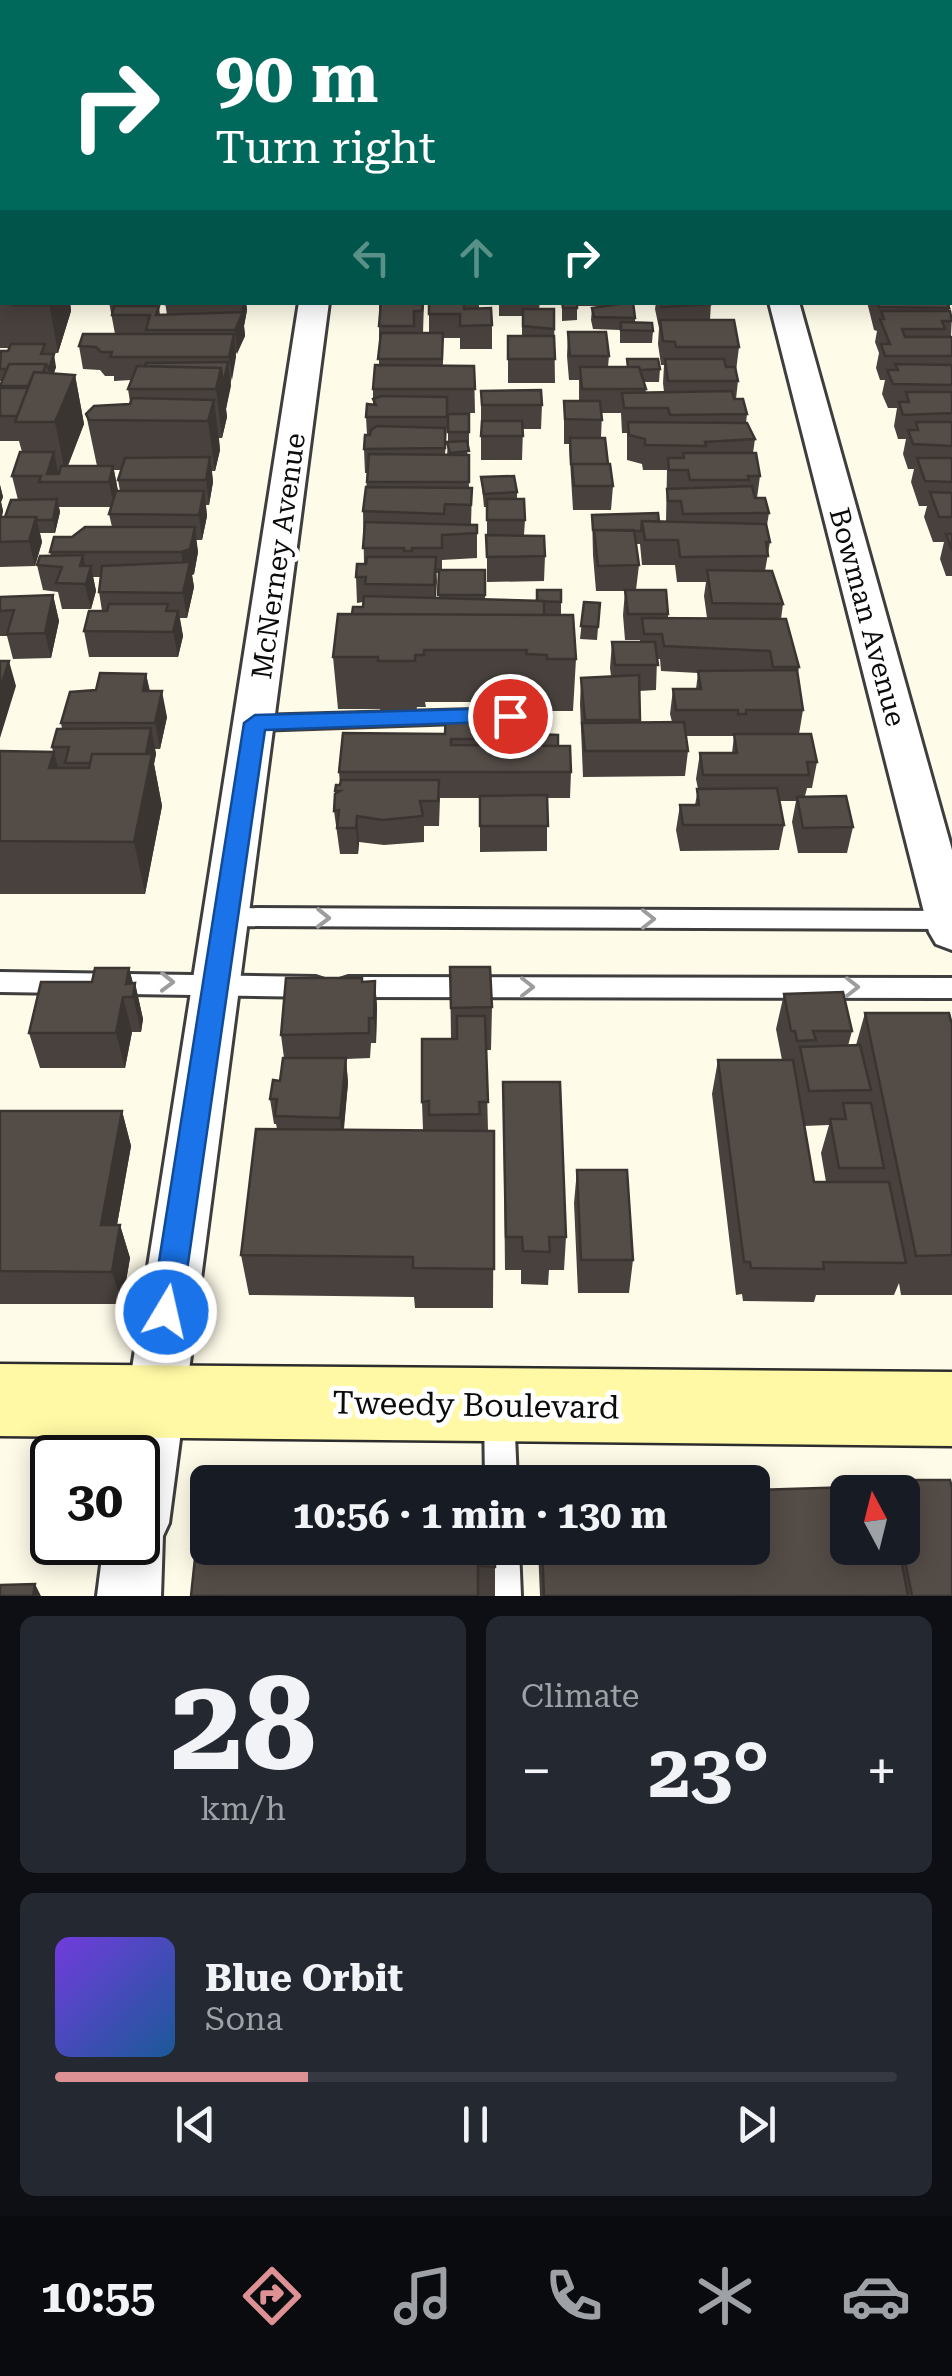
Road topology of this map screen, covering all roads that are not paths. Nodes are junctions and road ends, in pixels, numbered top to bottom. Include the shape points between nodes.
1 (314, 305) edge
2 (785, 305) edge
3 (510, 716) dead end
4 (255, 723) junction
5 (225, 917) junction
6 (951, 924) edge
7 (0, 982) edge
8 (215, 983) junction
9 (952, 988) edge
10 (0, 1400) edge
11 (153, 1400) junction
12 (499, 1407) junction
13 (952, 1409) edge
14 (149, 1435) edge
15 (501, 1465) edge
16 (132, 1565) edge
17 (503, 1565) edge
18 (128, 1596) edge
19 (504, 1596) edge

1 - 4 street, McNerney Avenue
2 - 6 street, Bowman Avenue
3 - 4 lane
4 - 5 street, McNerney Avenue
5 -> 6 lane
5 - 8 street, McNerney Avenue
7 -> 8 lane
8 -> 9 lane
8 - 11 street, McNerney Avenue
10 - 11 main road, Tweedy Boulevard
11 - 12 main road, Tweedy Boulevard
11 - 14 street, McNerney Avenue
12 - 13 main road, Tweedy Boulevard
12 - 15 lane
16 - 18 street
17 - 19 lane

